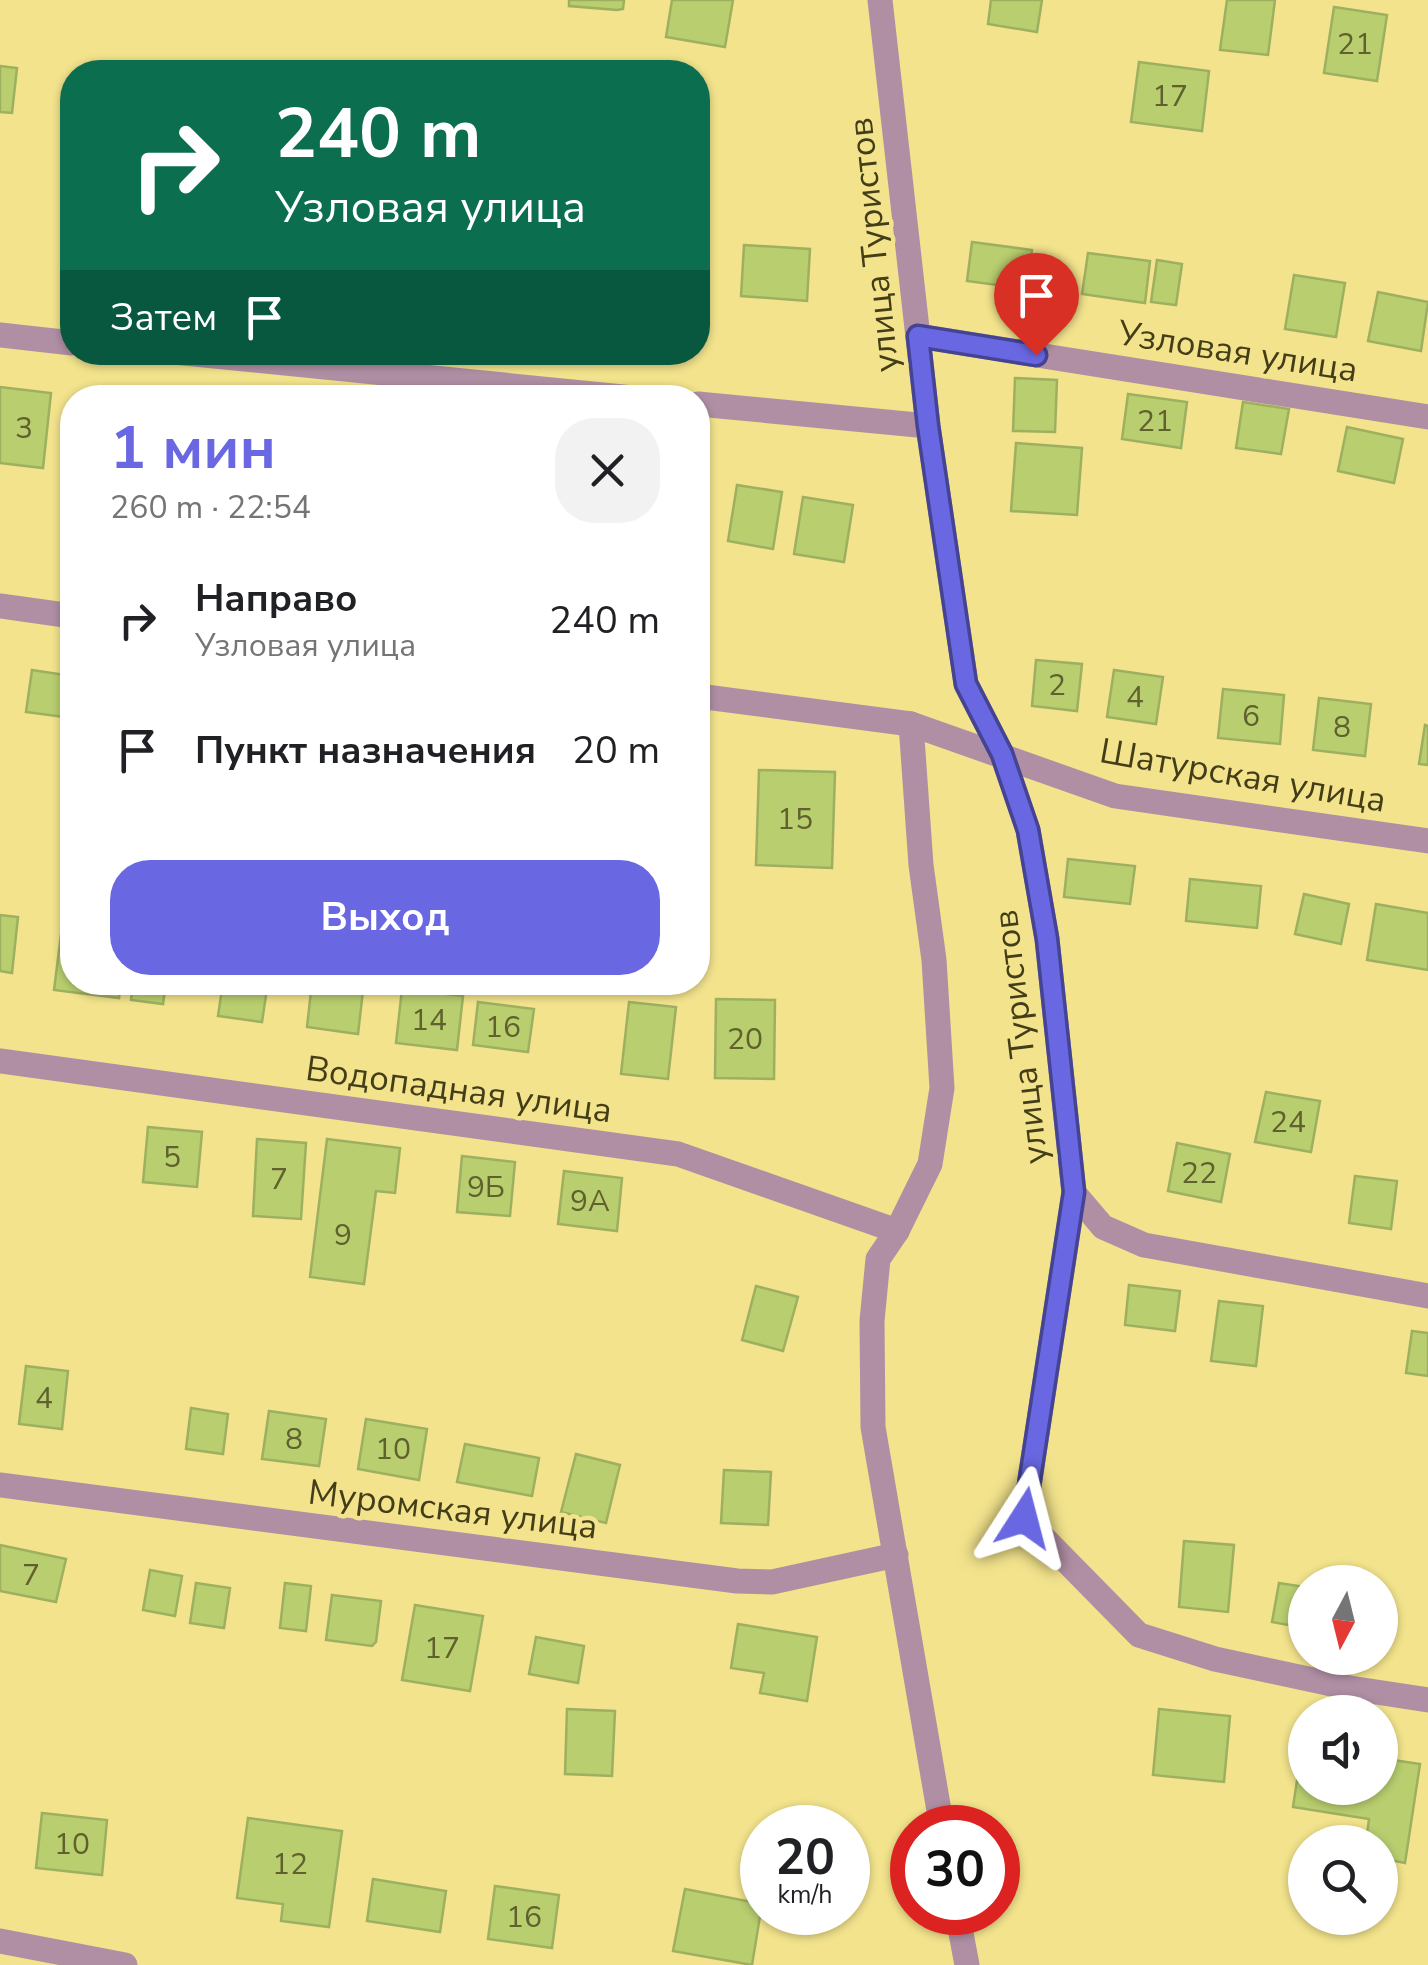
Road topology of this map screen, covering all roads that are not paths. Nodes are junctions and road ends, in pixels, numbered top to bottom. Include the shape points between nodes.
1 (880, 0) edge
2 (0, 336) edge
3 (918, 336) junction
4 (60, 341) edge
5 (304, 365) edge
6 (503, 385) edge
7 (710, 405) edge
8 (1428, 417) edge
9 (928, 426) junction
10 (0, 606) edge
11 (60, 614) edge
12 (710, 698) edge
13 (911, 724) junction
14 (1002, 754) junction
15 (1428, 841) edge
16 (0, 1061) edge
17 (1074, 1192) junction
18 (897, 1230) junction
19 (1428, 1296) edge
20 (0, 1485) edge
21 (896, 1555) junction
22 (1428, 1700) edge
23 (938, 1805) edge
24 (961, 1935) edge
25 (0, 1941) edge
26 (125, 1965) edge
27 (966, 1965) edge

1 - 3 street, улица Туристов
2 - 4 street
3 - 8 street, Узловая улица
3 - 9 street, улица Туристов
5 - 6 street
7 - 9 street
9 - 14 street, улица Туристов via 966,684
10 - 11 street
12 - 13 street, Шатурская улица
13 - 14 street, Шатурская улица
13 - 18 street via 942,1088 930,1164
14 - 15 street, Шатурская улица via 1115,796
14 - 17 street, улица Туристов via 1028,830 1047,939
16 - 18 street, Водопадная улица via 678,1154
17 - 19 street via 1103,1226 1144,1246
17 - 22 street, улица Туристов via 1024,1518 1139,1635 1216,1659
18 - 21 street via 878,1259 872,1320 873,1428
20 - 21 street, Муромская улица via 737,1581 772,1582
21 - 23 street
24 - 27 street
25 - 26 street

